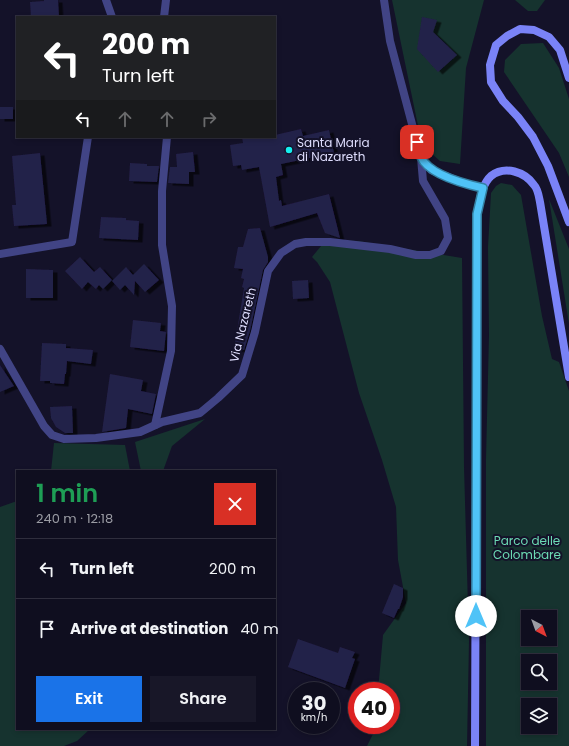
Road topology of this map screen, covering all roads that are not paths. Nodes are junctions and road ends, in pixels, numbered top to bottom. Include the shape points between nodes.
1 (106, 0) edge
2 (166, 0) edge
3 (384, 0) edge
4 (112, 16) edge
5 (164, 16) edge
6 (569, 78) edge
7 (88, 138) edge
8 (167, 138) edge
9 (421, 158) junction
10 (483, 188) junction
11 (569, 222) edge
12 (0, 254) edge
13 (0, 349) edge
14 (569, 377) edge
15 (155, 425) junction
16 (475, 746) edge

1 - 4 street
2 - 5 street
3 - 9 street via 390,41
6 - 11 street via 560,50 549,37 534,30 520,29 507,36 496,45 490,64 491,82 533,137 548,166
7 - 12 street via 72,242
8 - 15 street via 162,191 162,245 172,306 171,343
9 - 10 street via 431,170
9 - 15 street, Via Nazareth via 423,181 445,219 448,238 441,251 416,256 390,249 330,242 295,244 281,253 268,271 255,332 242,375 200,413
10 - 14 street via 491,176 500,171 510,170 526,175 536,186
10 - 16 street via 477,214
13 - 15 street, Via Nazareth via 44,426 52,435 64,439 96,438 140,432

